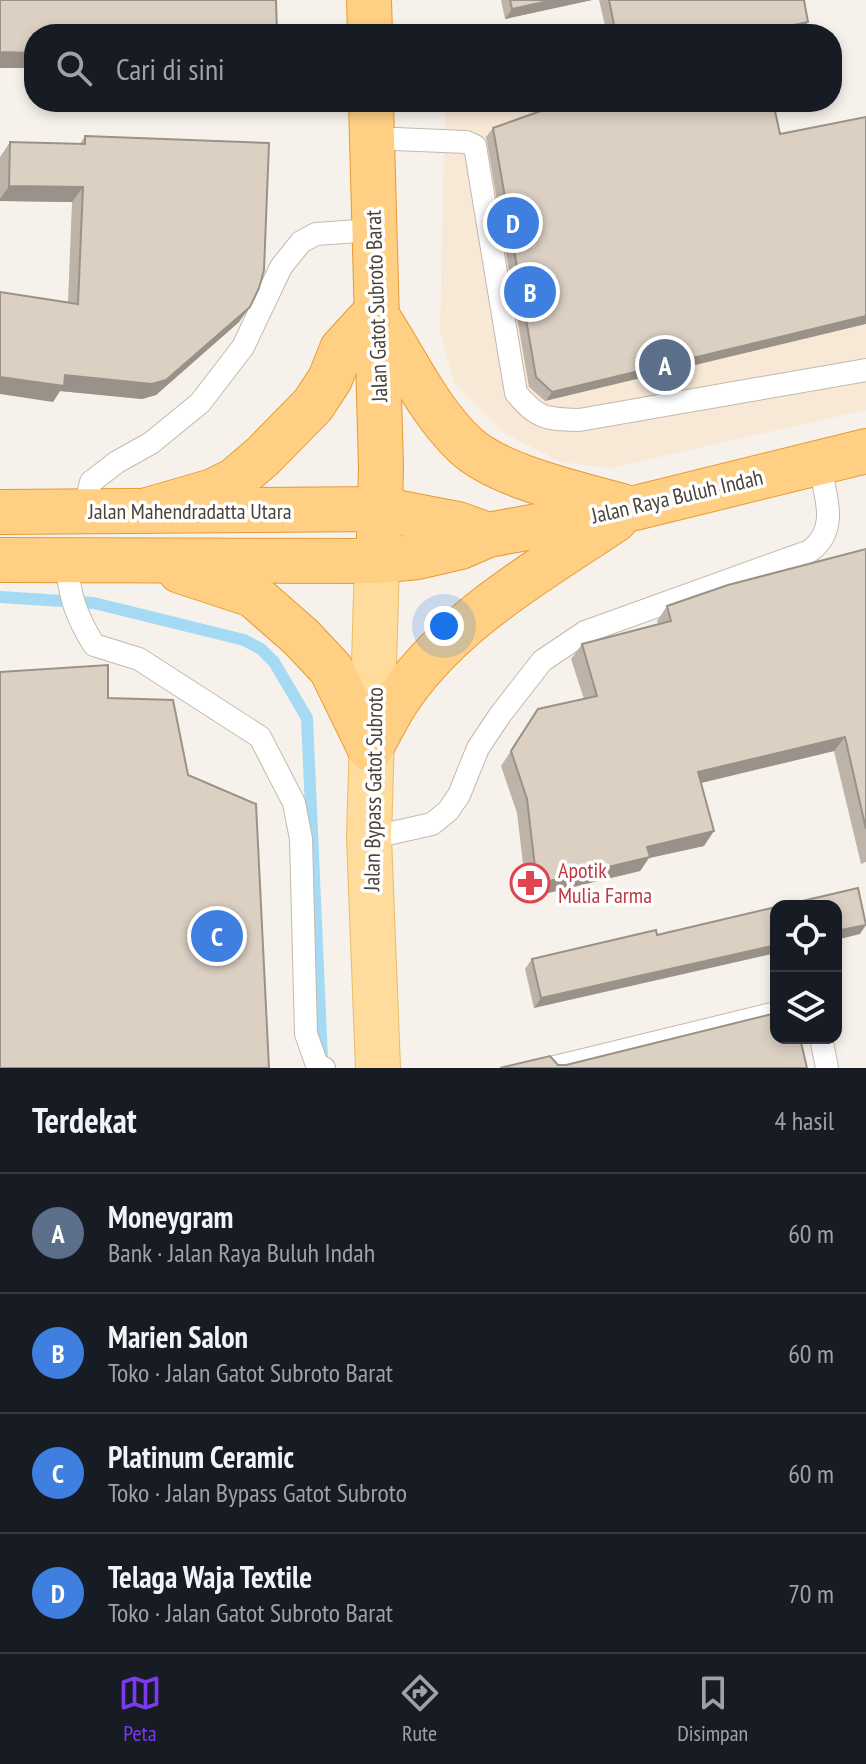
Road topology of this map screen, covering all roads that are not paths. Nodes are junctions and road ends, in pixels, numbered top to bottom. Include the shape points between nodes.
1 (369, 0) edge
2 (370, 24) edge
3 (372, 120) edge
4 (372, 230) junction
5 (375, 313) junction
6 (866, 370) edge
7 (866, 451) edge
8 (819, 463) junction
9 (380, 509) junction
10 (631, 509) junction
11 (84, 511) junction
12 (144, 511) junction
13 (0, 512) edge
14 (488, 535) junction
15 (0, 560) edge
16 (67, 560) junction
17 (142, 560) junction
18 (377, 561) junction
19 (370, 749) junction
20 (369, 838) junction
21 (770, 1014) edge
22 (822, 1044) edge
23 (324, 1068) edge
24 (378, 1068) edge
25 (551, 1068) edge
26 (827, 1068) edge

1 - 2 highway
3 - 4 highway, Jalan Gatot Subroto Barat
3 - 6 lane via 475,146 516,393 532,413 579,420
4 - 5 highway, Jalan Gatot Subroto Barat
4 - 11 lane via 316,234 301,242 281,267 243,347 200,403 91,482
5 - 9 highway, Jalan Gatot Subroto Barat
5 - 10 highway via 429,400 468,448 522,476
5 - 12 highway via 342,349 330,379 296,425 244,472 213,491
7 - 8 highway, Jalan Raya Buluh Indah
8 - 10 highway, Jalan Raya Buluh Indah
8 - 20 lane via 829,527 822,542 810,551 585,632 542,661 500,715 448,811 432,824
9 - 12 highway, Jalan Mahendradatta Utara
9 - 14 highway, Jalan Raya Buluh Indah
9 - 18 highway, Jalan Bypass Gatot Subroto
10 - 14 highway, Jalan Raya Buluh Indah
10 - 19 highway via 475,616 401,695
11 - 12 highway, Jalan Mahendradatta Utara
11 - 13 highway, Jalan Mahendradatta Utara
14 - 18 highway, Jalan Raya Buluh Indah via 460,547
15 - 16 highway
16 - 17 highway
16 - 23 lane via 75,615 94,645 139,659 260,737 294,803 301,839 306,1034 317,1065
17 - 18 highway
17 - 19 highway via 253,595 331,669
18 - 19 main road, Jalan Bypass Gatot Subroto
19 - 20 main road, Jalan Bypass Gatot Subroto
20 - 24 main road, Jalan Bypass Gatot Subroto
21 - 25 lane
22 - 26 lane

